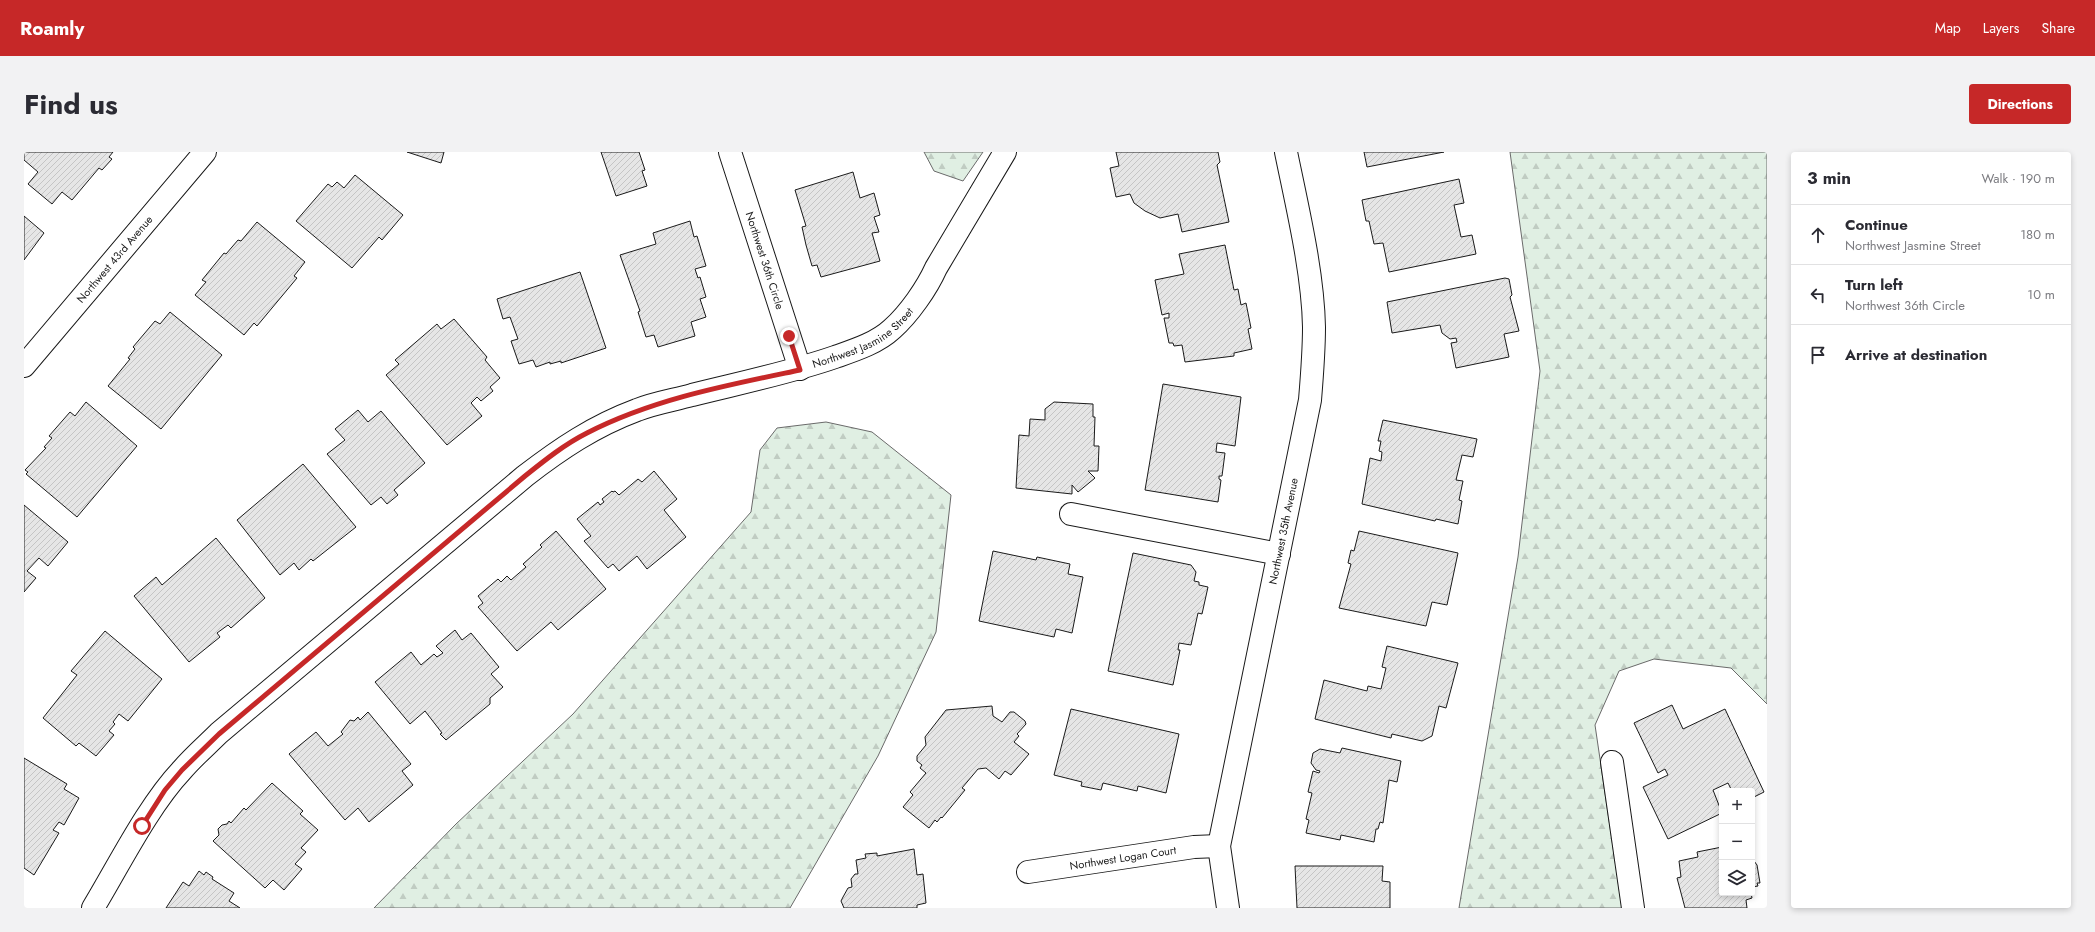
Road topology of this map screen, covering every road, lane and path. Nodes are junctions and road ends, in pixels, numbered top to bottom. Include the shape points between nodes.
1 (204, 152) edge
2 (730, 152) edge
3 (1005, 152) edge
4 (1286, 152) edge
5 (24, 366) edge
6 (800, 370) junction
7 (1071, 514) dead end
8 (1279, 554) junction
9 (1612, 762) dead end
10 (1219, 846) junction
11 (1028, 872) dead end
12 (93, 908) edge
13 (1228, 908) edge
14 (1633, 908) edge

1 - 5 street, Northwest 43rd Avenue
2 - 6 street, Northwest 36th Circle
3 - 6 street, Northwest Jasmine Street via 936,268 928,286 892,330 873,343
4 - 8 street, Northwest 35th Avenue via 1302,235 1314,326 1310,400
6 - 12 street, Northwest Jasmine Street via 637,410 587,433 544,461 219,734 182,770 165,790
7 - 8 street
8 - 10 street, Northwest 35th Avenue
9 - 14 street
10 - 11 street, Northwest Logan Court via 1194,847
10 - 13 street, Northwest 35th Avenue

